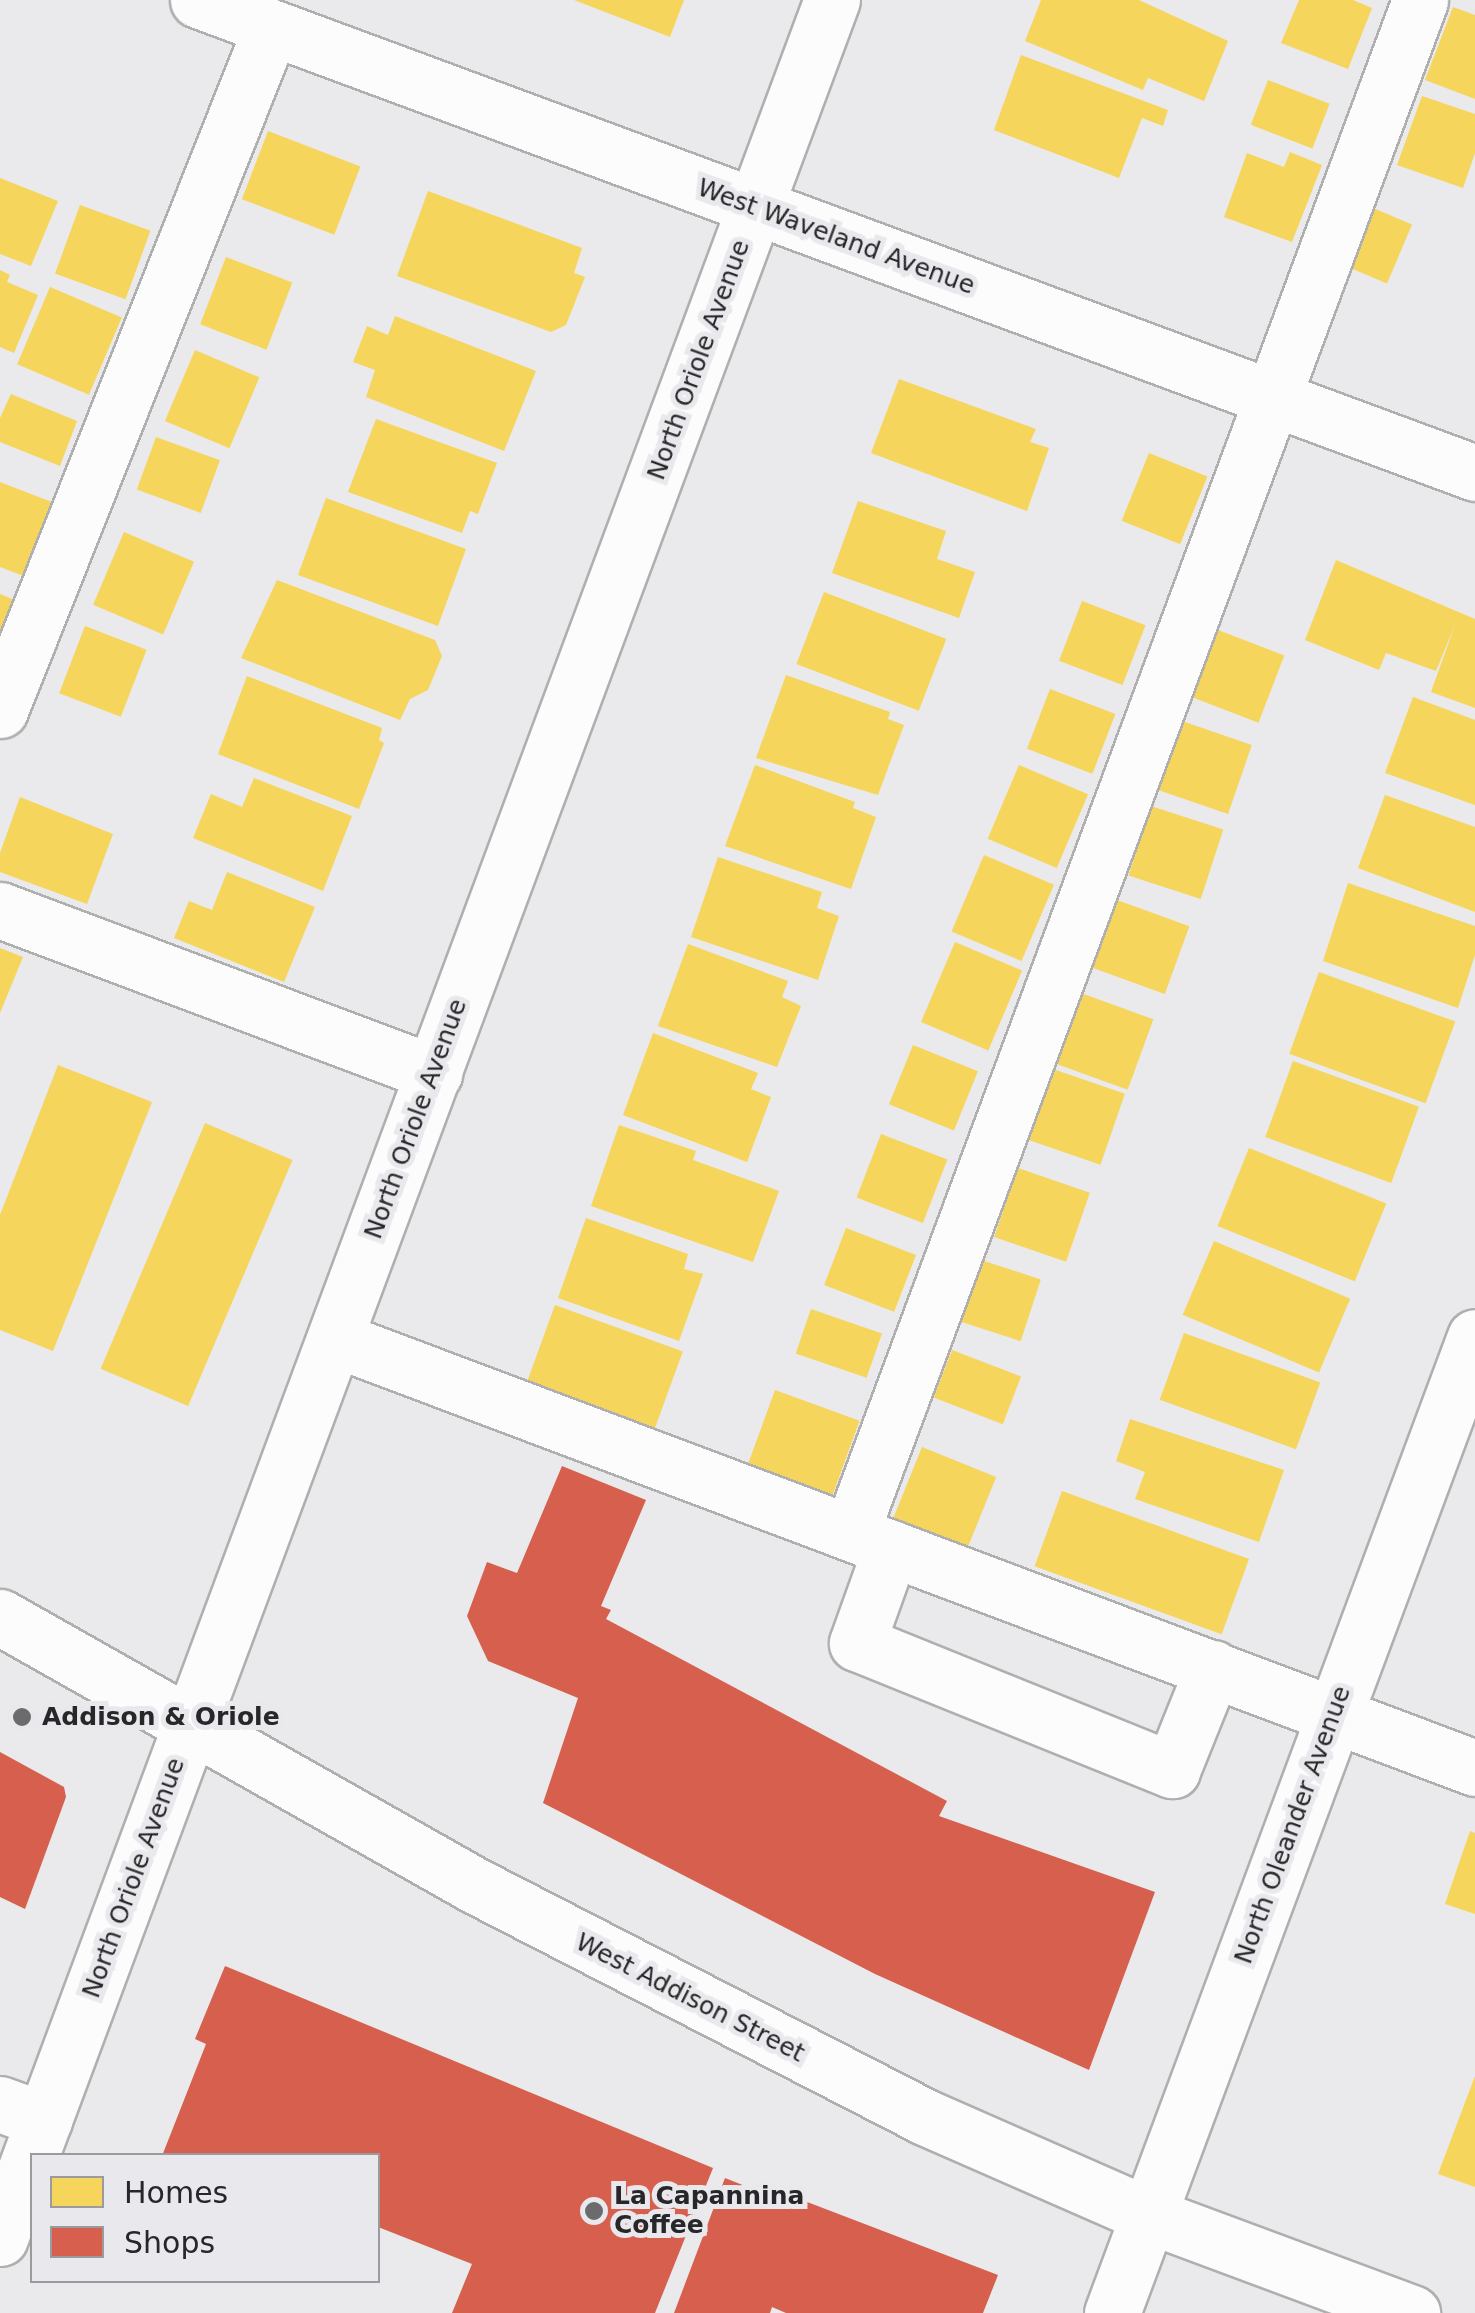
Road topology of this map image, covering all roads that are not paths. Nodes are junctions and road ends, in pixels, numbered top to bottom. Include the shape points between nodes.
1 (198, 0) edge
2 (832, 0) edge
3 (1420, 0) edge
4 (271, 28) junction
5 (755, 207) junction
6 (1272, 398) junction
7 (1475, 473) edge
8 (0, 710) edge
9 (0, 910) edge
10 (434, 1072) junction
11 (1475, 1337) edge
12 (335, 1339) junction
13 (871, 1540) junction
14 (0, 1616) edge
15 (1213, 1668) junction
16 (1334, 1715) junction
17 (192, 1721) junction
18 (1475, 1768) edge
19 (22, 2112) edge
20 (1148, 2215) junction
21 (0, 2238) edge
22 (1112, 2313) edge
23 (1412, 2313) edge

1 - 4 street, West Waveland Avenue
2 - 5 street, North Oriole Avenue
3 - 6 street
4 - 5 street, West Waveland Avenue
4 - 8 street
5 - 6 street, West Waveland Avenue
5 - 10 street, North Oriole Avenue
6 - 7 street, West Waveland Avenue
6 - 13 street
9 - 10 street
10 - 12 street, North Oriole Avenue
11 - 16 street, North Oleander Avenue
12 - 13 street
12 - 17 street, North Oriole Avenue
13 - 15 street
13 - 15 street via 858,1643 1172,1770
14 - 17 street, West Addison Street
15 - 16 street
16 - 18 street
16 - 20 street, North Oleander Avenue
17 - 19 street, North Oriole Avenue
17 - 20 street, West Addison Street via 474,1885 695,2003 926,2117
19 - 21 street, North Oriole Avenue
20 - 22 street, North Oleander Avenue
20 - 23 street, West Addison Street

